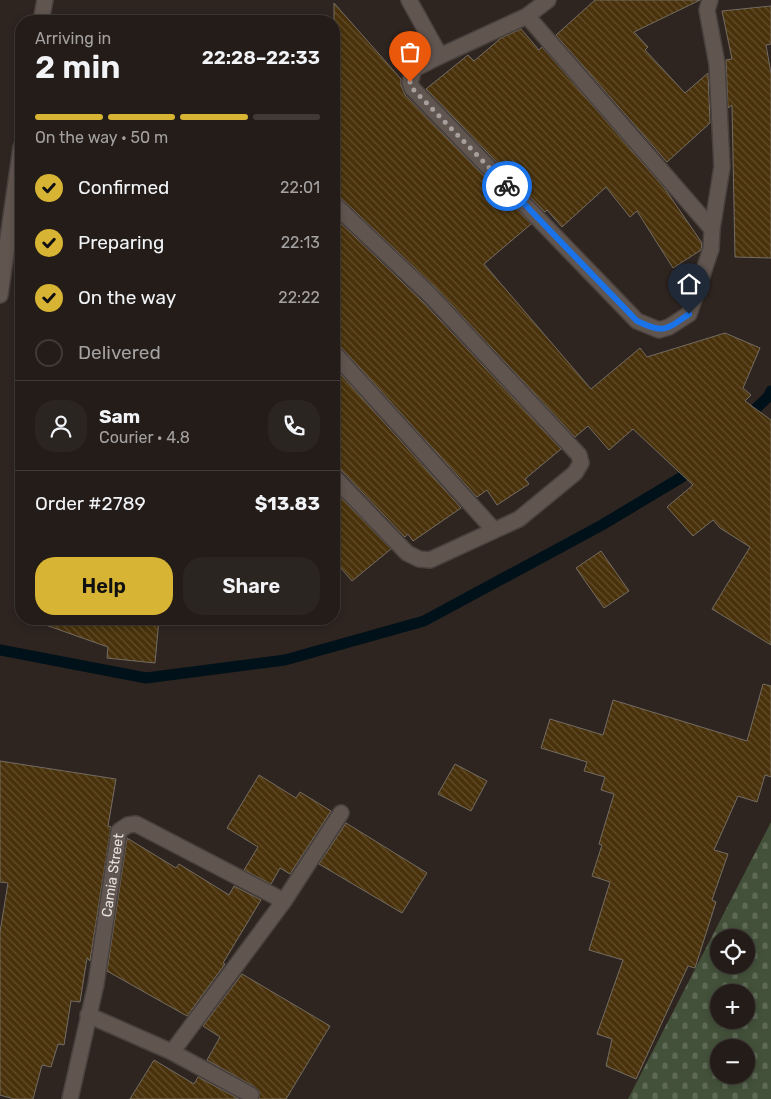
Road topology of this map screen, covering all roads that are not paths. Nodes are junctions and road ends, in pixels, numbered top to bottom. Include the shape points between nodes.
1 (45, 0) edge
2 (409, 0) edge
3 (548, 0) edge
4 (710, 0) edge
5 (42, 15) edge
6 (527, 16) junction
7 (440, 56) junction
8 (15, 189) edge
9 (340, 210) edge
10 (712, 229) junction
11 (0, 295) edge
12 (340, 360) edge
13 (340, 483) edge
14 (494, 530) junction
15 (341, 813) dead end
16 (284, 901) junction
17 (88, 1015) junction
18 (172, 1052) junction
19 (251, 1095) dead end
20 (70, 1099) edge

1 - 5 street
2 - 7 street
3 - 6 street
4 - 10 street via 707,10 717,64 722,167
6 - 7 street
6 - 10 street
7 - 10 street via 414,69 410,82 412,88 637,321 659,330 689,314 711,249
8 - 11 street
9 - 14 street via 430,295 579,455 581,463 575,473 519,519
12 - 14 street
13 - 14 street via 407,553 420,559 430,560
15 - 16 street
16 - 17 street, Camia Street via 136,824 128,825 119,832 96,984
16 - 18 street
17 - 18 street
17 - 20 street, Camia Street
18 - 19 street

